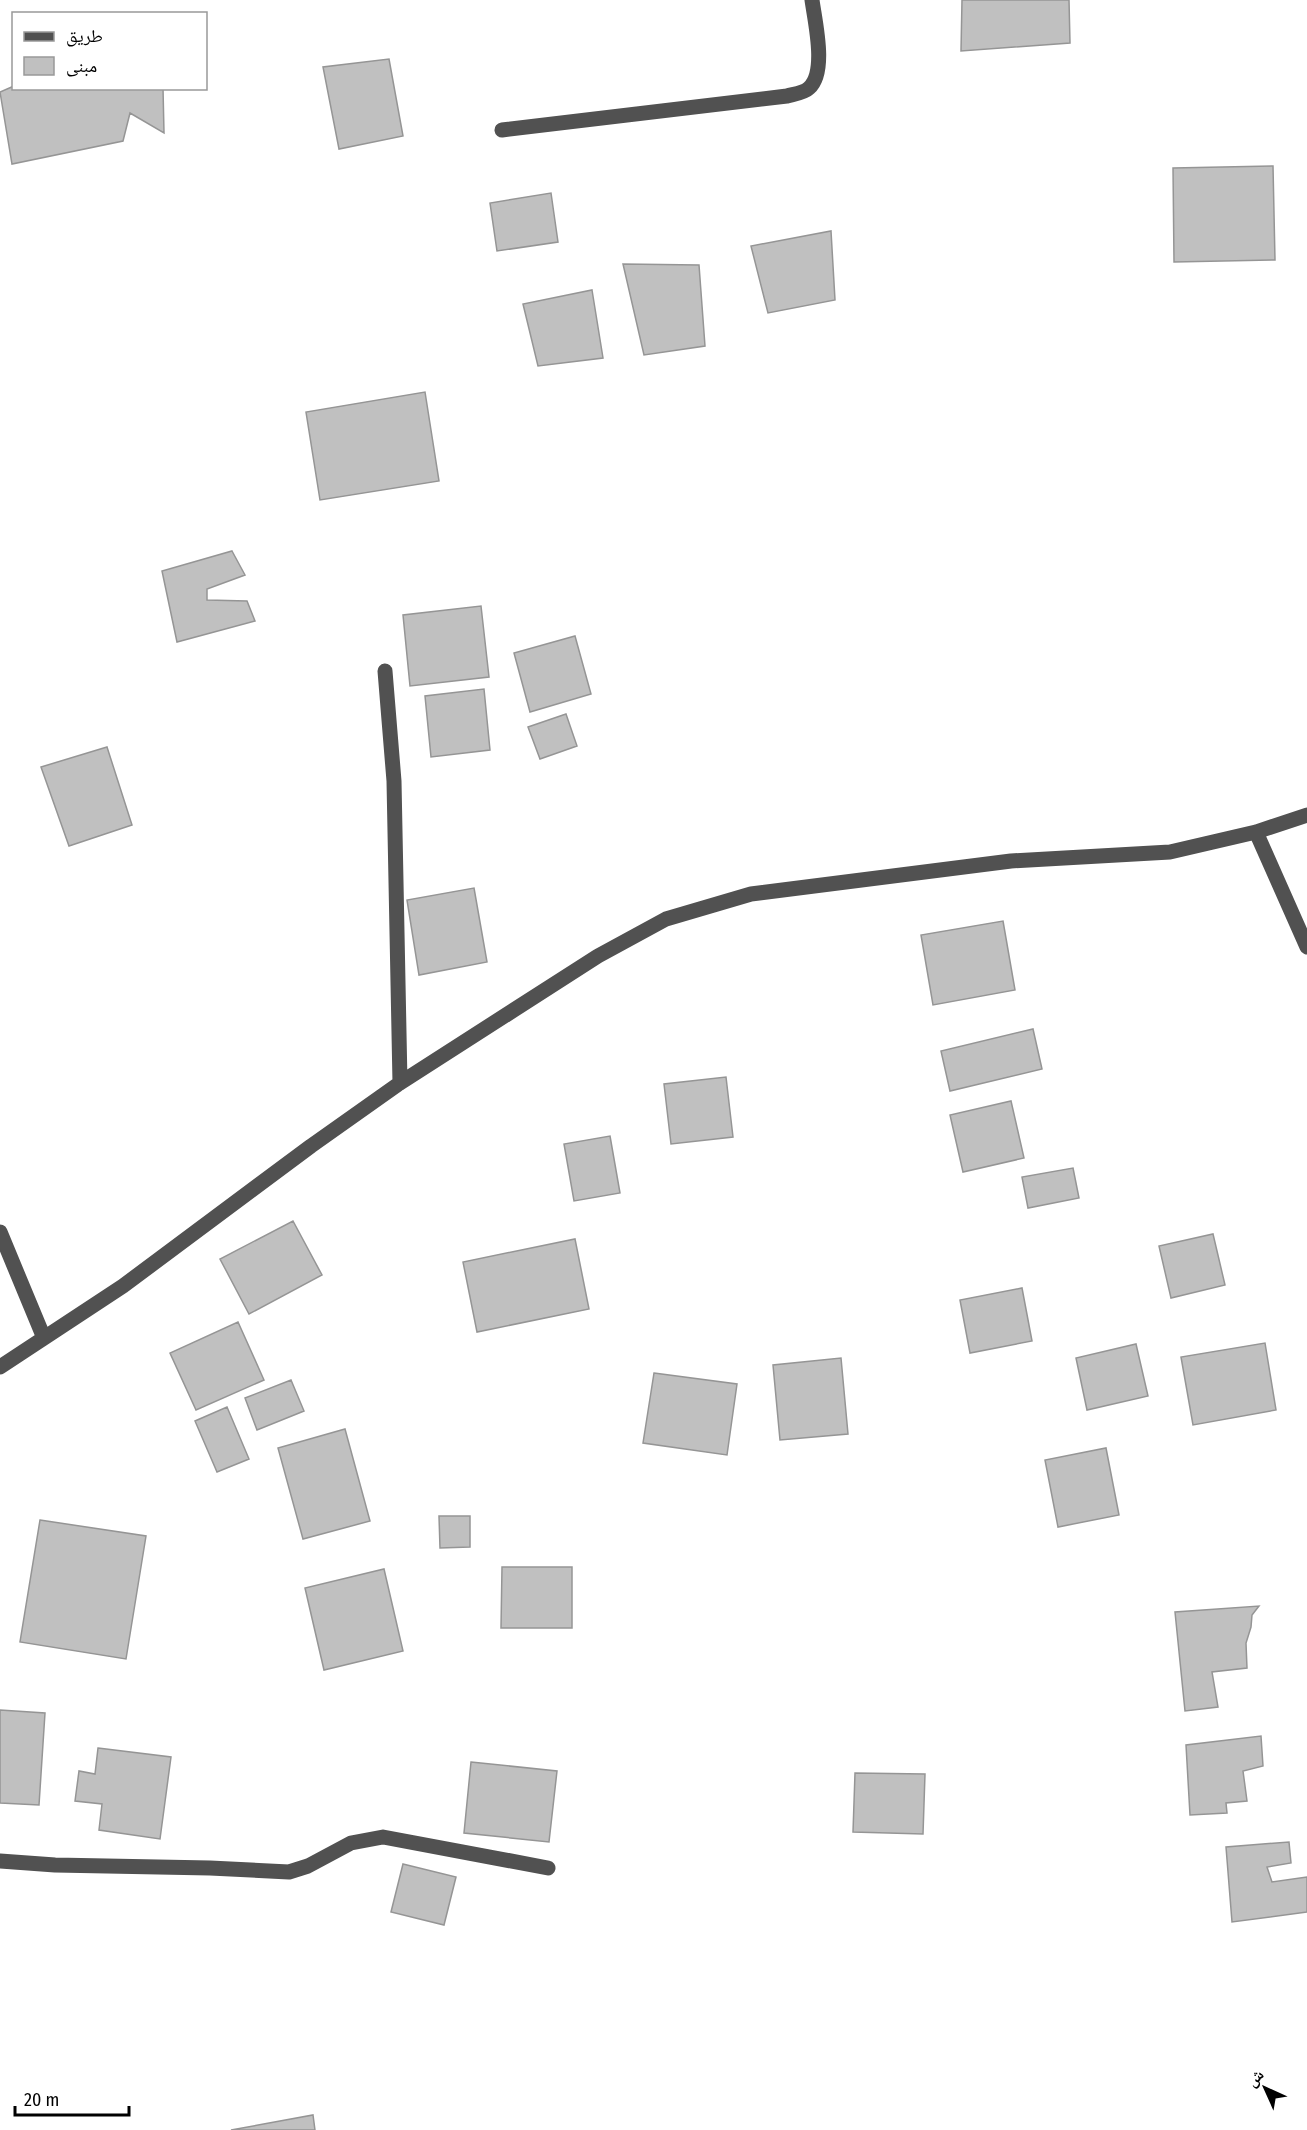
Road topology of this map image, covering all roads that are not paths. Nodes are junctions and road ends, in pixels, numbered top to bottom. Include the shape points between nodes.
1 (812, 0) edge
2 (502, 130) dead end
3 (385, 671) dead end
4 (1307, 815) edge
5 (1256, 832) junction
6 (1307, 947) edge
7 (400, 1083) junction
8 (0, 1232) edge
9 (44, 1338) junction
10 (0, 1367) edge
11 (0, 1861) edge
12 (548, 1868) dead end

1 - 2 street via 819,56 816,80 808,90 787,96
3 - 7 street via 394,781
4 - 5 street
5 - 6 street
5 - 7 street via 1170,852 1011,861 751,894 666,919 598,956
7 - 9 street via 123,1286
8 - 9 street
9 - 10 street
11 - 12 street via 289,1872 351,1843 383,1837

